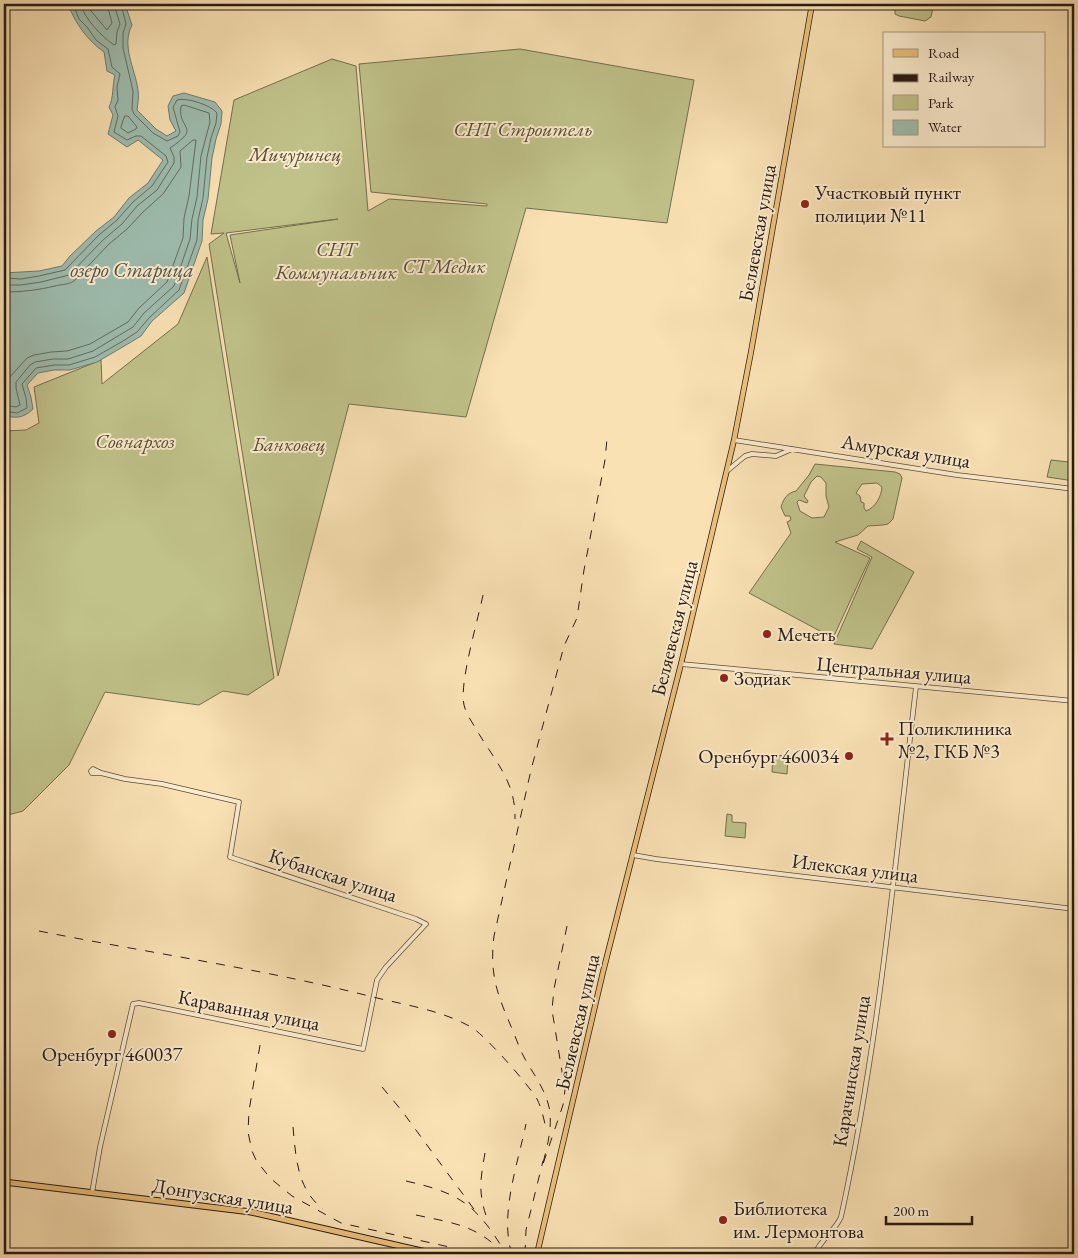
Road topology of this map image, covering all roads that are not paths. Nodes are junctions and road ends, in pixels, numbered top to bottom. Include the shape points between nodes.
1 (812, 4) edge
2 (734, 440) junction
3 (793, 449) junction
4 (727, 471) junction
5 (1074, 489) edge
6 (681, 664) junction
7 (916, 687) junction
8 (1074, 702) edge
9 (100, 773) dead end
10 (633, 855) junction
11 (893, 887) junction
12 (1074, 909) edge
13 (363, 1049) joint
14 (4, 1182) edge
15 (92, 1193) junction
16 (815, 1252) edge
17 (433, 1254) edge
18 (537, 1254) edge

1 - 2 main road, Беляевская улица
2 - 3 street, Амурская улица
2 - 4 main road, Беляевская улица
3 - 4 street via 776,456 746,456
3 - 5 street, Амурская улица via 957,475
4 - 6 main road, Беляевская улица
6 - 7 street, Центральная улица
6 - 10 main road, Беляевская улица
7 - 8 street, Центральная улица
7 - 11 street, Карачинская улица
9 - 13 street, Кубанская улица via 239,802 230,857 426,924 377,980
10 - 11 street, Илекская улица
10 - 18 main road, Беляевская улица
11 - 12 street, Илекская улица
11 - 16 street, Карачинская улица via 871,1048 844,1201 838,1224
13 - 15 street, Караванная улица via 133,1004
14 - 15 highway, Донгузская улица
15 - 17 highway, Донгузская улица via 251,1212

